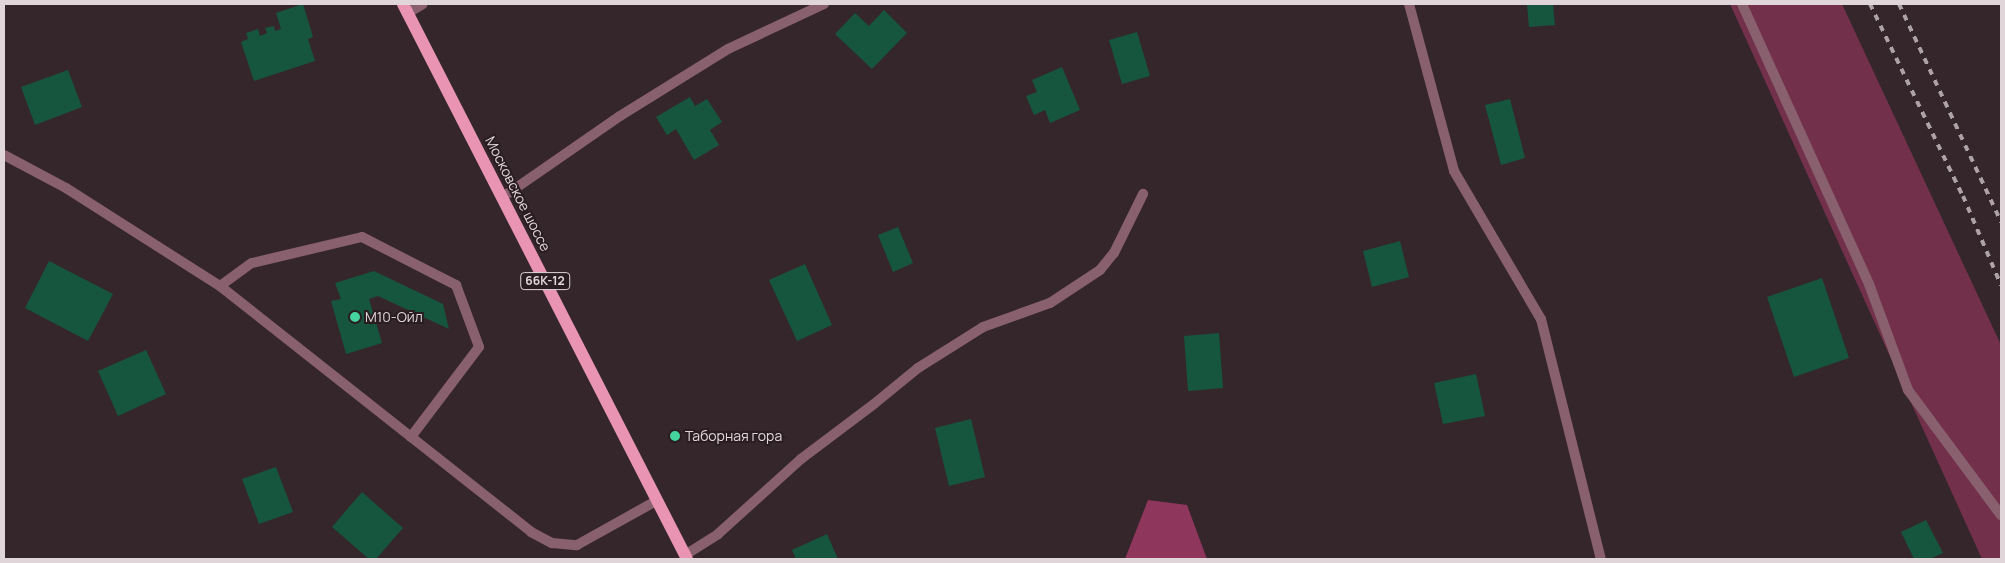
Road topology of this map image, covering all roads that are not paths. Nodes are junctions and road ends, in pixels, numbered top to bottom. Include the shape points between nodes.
1 (423, 4) edge
2 (824, 4) edge
3 (1410, 4) edge
4 (1742, 4) edge
5 (405, 8) edge
6 (4, 156) edge
7 (1143, 194) dead end
8 (502, 197) junction
9 (220, 286) junction
10 (411, 437) junction
11 (656, 501) junction
12 (2001, 515) edge
13 (686, 557) edge
14 (1601, 559) edge

1 - 5 street
2 - 8 street via 728,50 620,116
3 - 14 street via 1454,171 1540,319
4 - 12 street via 1868,284 1908,390
5 - 8 main road, Московское шоссе / 66К-12
6 - 9 street via 66,188
7 - 13 street via 1114,254 1100,270 1050,303 983,326 918,368 802,458 718,534
8 - 11 main road, Московское шоссе / 66К-12
9 - 10 street
9 - 10 street via 252,263 362,237 456,285 479,347
10 - 11 street via 531,532 552,543 577,545
11 - 13 main road, Московское шоссе / 66К-12

